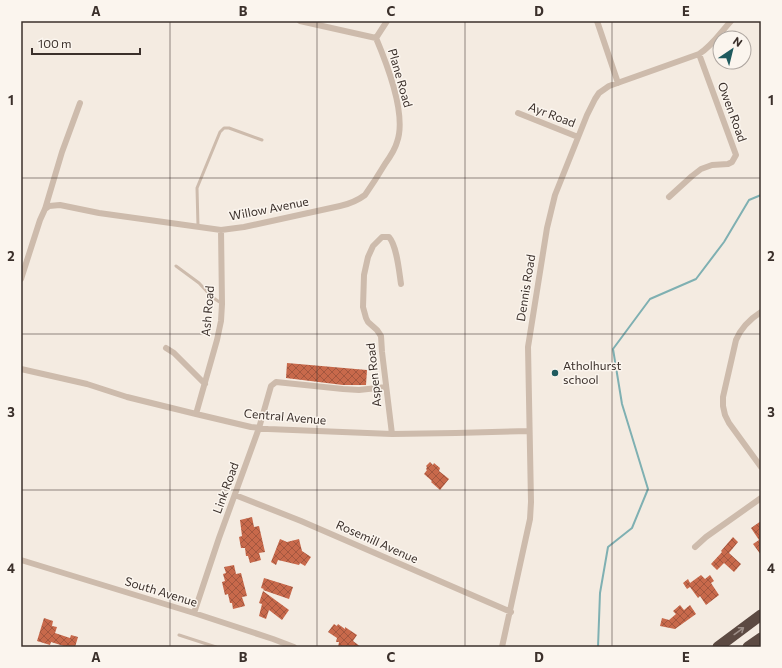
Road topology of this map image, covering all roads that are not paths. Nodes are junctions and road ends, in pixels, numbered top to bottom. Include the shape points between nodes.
1 (300, 21) edge
2 (387, 21) edge
3 (597, 21) edge
4 (731, 21) edge
5 (376, 38) junction
6 (699, 54) junction
7 (618, 82) junction
8 (80, 103) dead end
9 (518, 113) dead end
10 (578, 137) junction
11 (262, 140) dead end
12 (397, 143) joint
13 (669, 197) dead end
14 (45, 209) junction
15 (198, 226) junction
16 (221, 230) junction
17 (21, 255) edge
18 (28, 257) junction
19 (176, 266) dead end
20 (21, 279) edge
21 (401, 284) dead end
22 (222, 304) junction
23 (761, 312) edge
24 (166, 348) dead end
25 (21, 369) edge
26 (205, 384) junction
27 (386, 387) junction
28 (196, 414) junction
29 (259, 428) junction
30 (529, 431) junction
31 (392, 434) junction
32 (761, 467) edge
33 (235, 494) junction
34 (761, 498) edge
35 (695, 547) dead end
36 (21, 560) edge
37 (511, 612) junction
38 (194, 613) junction
39 (761, 615) edge
40 (179, 635) dead end
41 (761, 638) edge
42 (216, 647) edge
43 (292, 647) edge
44 (502, 647) edge
45 (718, 647) edge
46 (748, 647) edge

1 - 5 street
2 - 5 street, Plane Road
3 - 7 street
4 - 6 street, Dennis Road
5 - 12 street, Plane Road via 398,107 400,127
6 - 7 street, Dennis Road
6 - 13 street, Owen Road via 736,155 728,164 701,169
7 - 10 street, Dennis Road via 599,93
8 - 14 street
9 - 10 street, Ayr Road
10 - 30 street, Dennis Road via 555,195 547,228 528,347
11 - 15 lane via 229,128 224,128 220,132 197,188
12 - 16 street, Willow Avenue via 365,195 353,203
14 - 15 street, Willow Avenue via 60,205 99,213
14 - 18 street
15 - 16 street, Willow Avenue
16 - 22 street, Ash Road
17 - 18 street
18 - 20 street
19 - 22 lane
21 - 27 street, Aspen Road via 395,248 389,237 382,237 368,257 364,275 363,307 368,322 381,336
22 - 26 street, Ash Road via 217,340
23 - 32 street via 745,325 736,340 723,406 729,423
24 - 26 street
25 - 28 street, Central Avenue
26 - 28 street, Ash Road
27 - 29 street, Link Road via 359,390 276,382 271,386
27 - 31 street, Aspen Road
28 - 29 street, Central Avenue
29 - 31 street, Central Avenue
29 - 33 street, Link Road
30 - 31 street, Central Avenue
30 - 37 street, Dennis Road via 530,520
33 - 37 street, Rosemill Avenue
33 - 38 street, Link Road
34 - 35 street
36 - 38 street, South Avenue
37 - 44 street, Dennis Road
38 - 43 street, South Avenue
45 -> 39 highway
40 - 42 lane
41 - 46 highway

